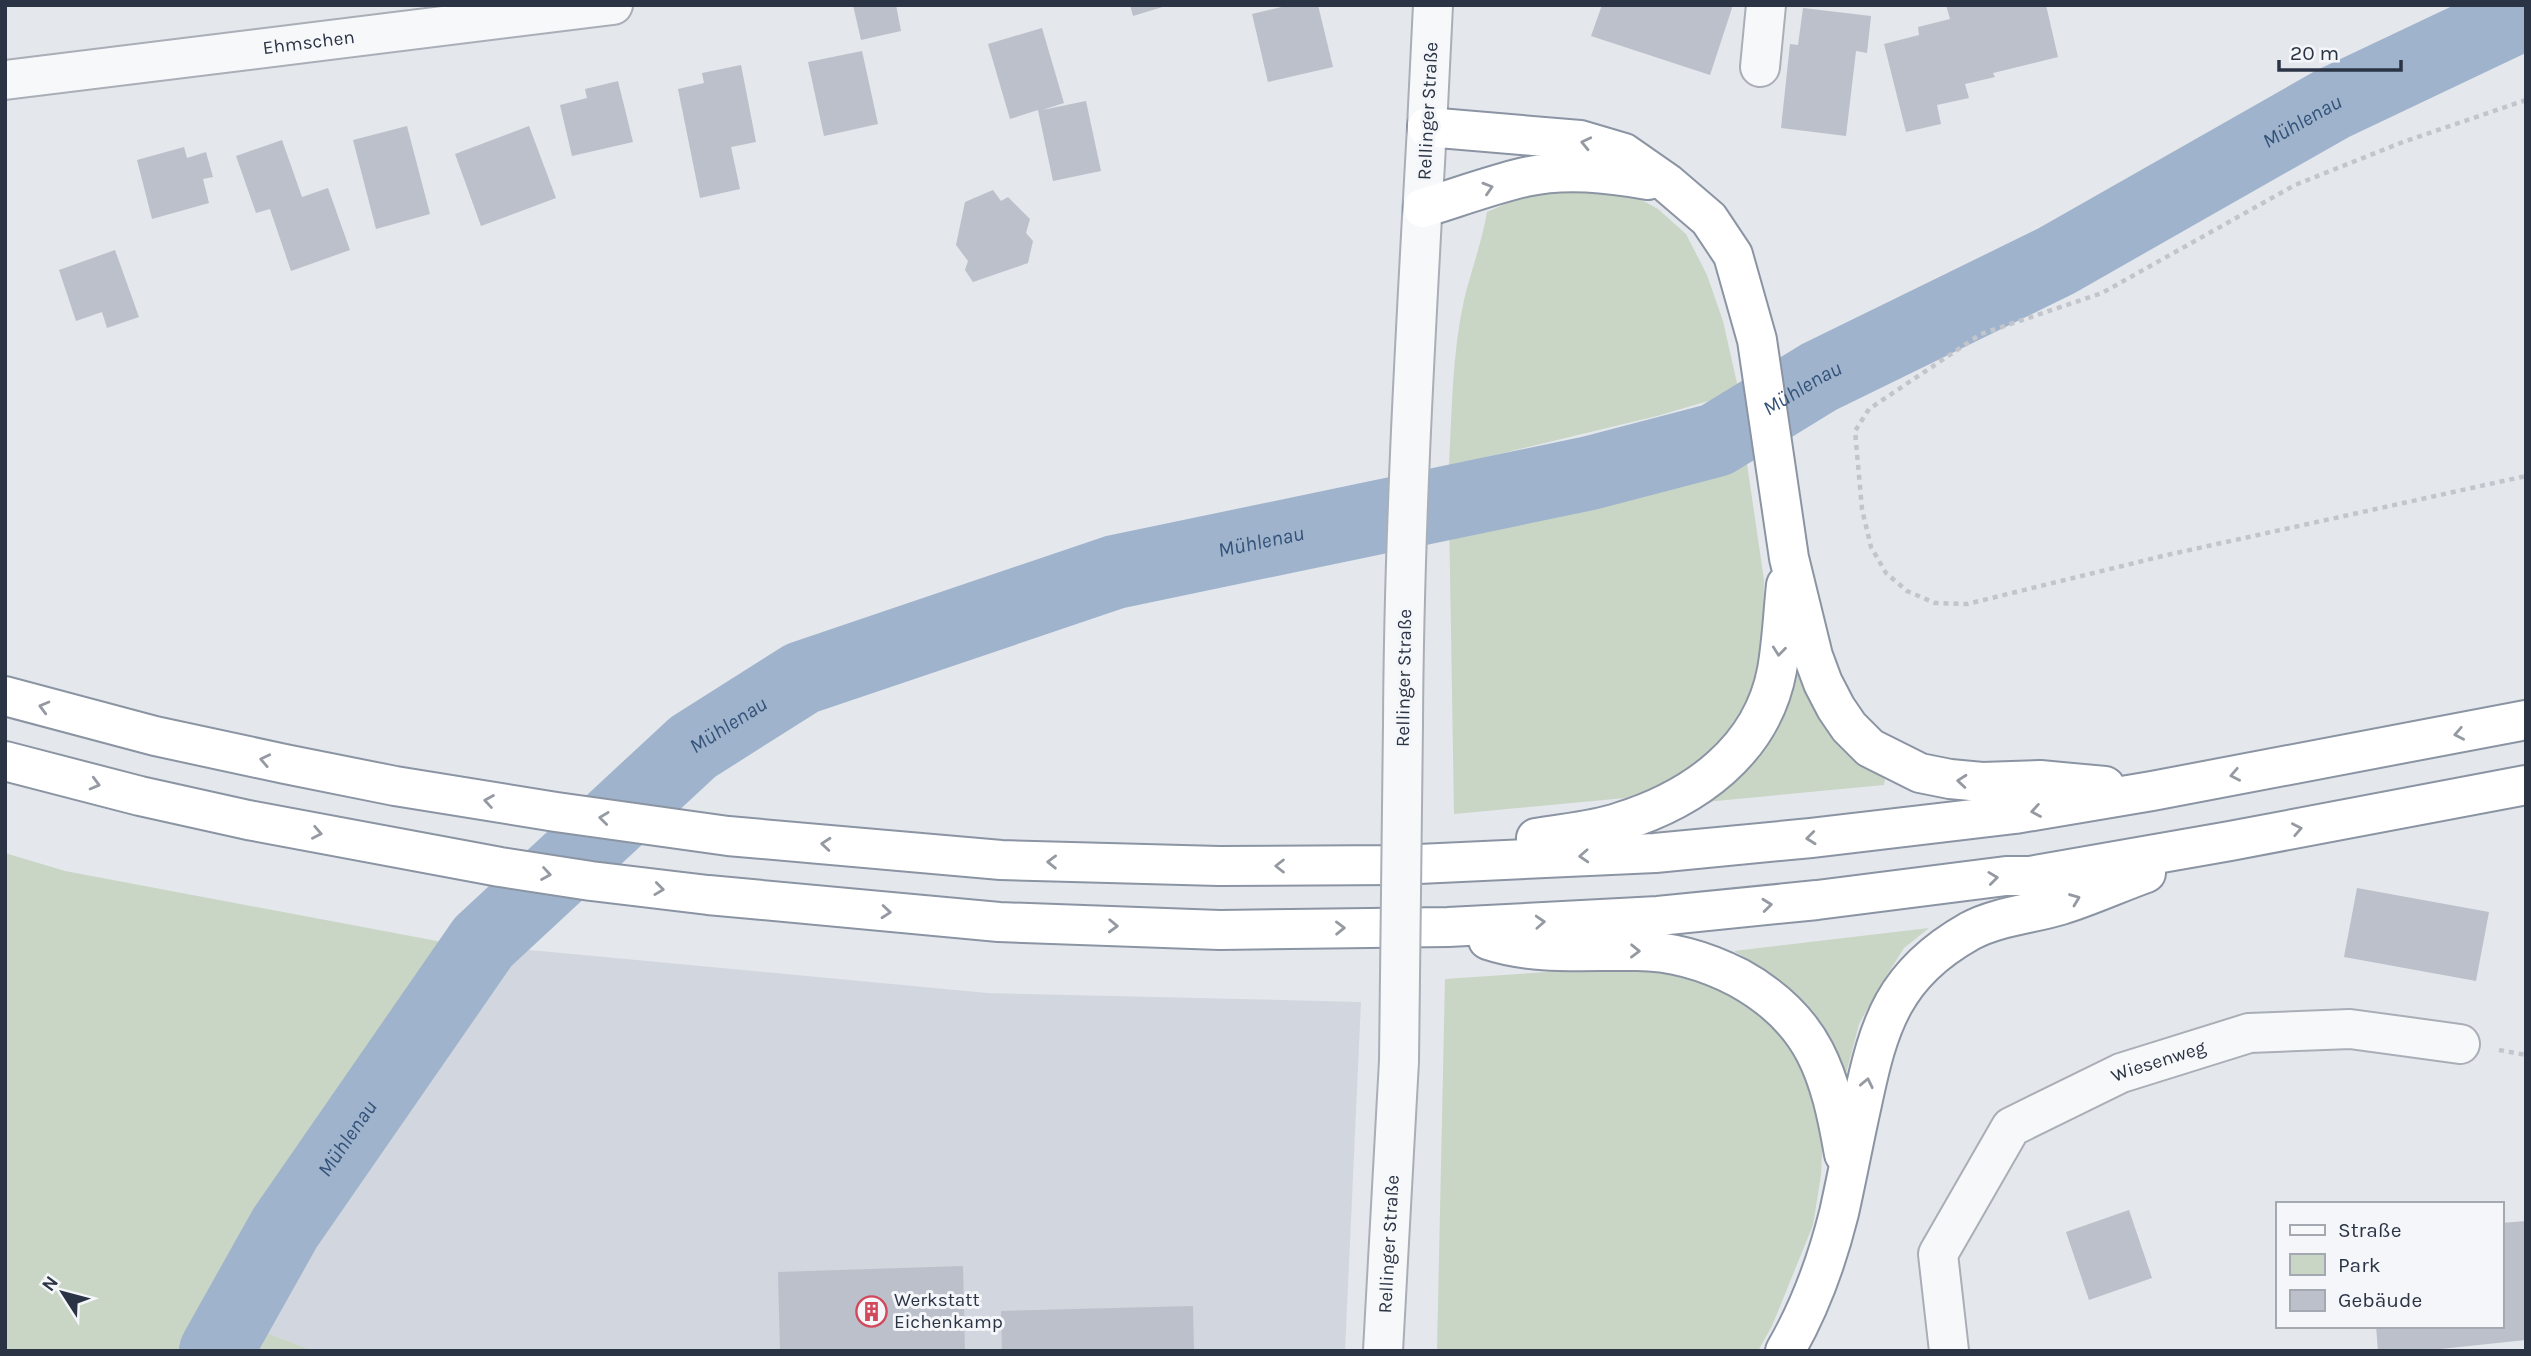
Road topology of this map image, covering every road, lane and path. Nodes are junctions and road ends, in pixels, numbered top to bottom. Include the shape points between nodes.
1 (613, 5) edge
2 (1433, 5) edge
3 (1766, 5) edge
4 (1760, 67) dead end
5 (5, 80) edge
6 (2526, 100) edge
7 (1427, 127) junction
8 (1667, 183) junction
9 (1423, 208) junction
10 (2526, 477) edge
11 (1789, 558) junction
12 (5, 696) edge
13 (2526, 720) edge
14 (5, 761) edge
15 (2526, 785) edge
16 (2152, 791) junction
17 (2230, 841) junction
18 (1397, 865) junction
19 (1448, 927) junction
20 (2460, 1044) dead end
21 (1847, 1174) junction
22 (1383, 1351) edge
23 (1785, 1351) edge
24 (1949, 1351) edge

1 - 5 street, Ehmschen
2 - 7 street, Rellinger Straße
3 - 4 street
6 - 10 path via 2295,185 2102,293 1981,334 1869,409 1854,431 1871,547 1886,573 1907,590 1935,603 1967,604
8 -> 7 highway via 1624,153 1580,140
7 - 9 street, Rellinger Straße
9 -> 8 highway via 1527,177 1577,172
8 - 11 highway via 1709,219 1733,255 1757,340
9 - 22 street, Rellinger Straße, bridge via 1411,393 1404,624 1399,1061
16 -> 11 highway via 2039,780 1950,779 1920,773 1870,748 1849,727 1823,683
11 -> 18 highway via 1777,671 1768,699 1739,750 1719,771 1668,804 1618,823
18 -> 12 highway via 1001,860 728,836 395,786 155,736
13 -> 16 highway
14 -> 19 highway via 248,820 592,881 999,922 1220,929
17 -> 15 highway
16 -> 18 highway via 2015,814 1811,838 1655,853
19 -> 17 highway via 1658,916 1817,900 2030,876
21 -> 17 highway via 1882,1026 1914,974 1937,953 1972,930 2062,904
19 -> 21 highway via 1502,944 1569,952 1673,954 1727,971 1764,992 1805,1033 1821,1064 1833,1098
20 - 24 street, Wiesenweg via 2350,1029 2249,1033 2121,1073 2011,1127 1938,1254
21 - 23 highway via 1826,1262

